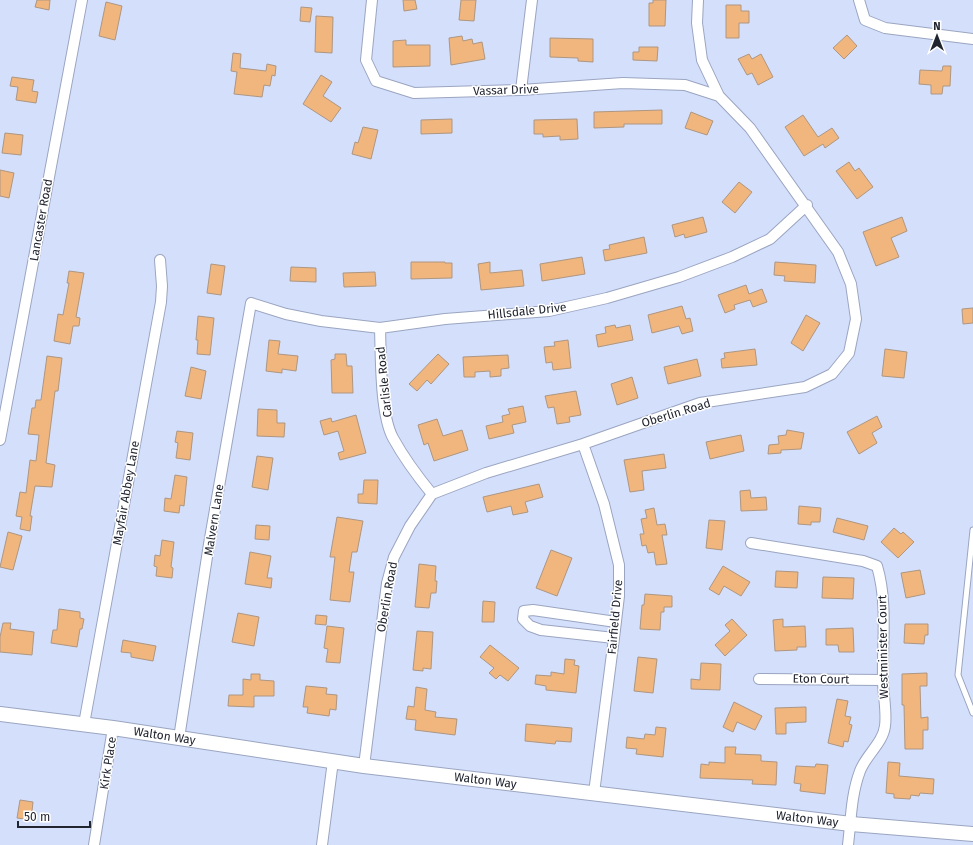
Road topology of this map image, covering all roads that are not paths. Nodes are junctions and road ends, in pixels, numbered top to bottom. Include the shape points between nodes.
1 (82, 0) edge
2 (372, 0) edge
3 (532, 0) edge
4 (698, 0) edge
5 (859, 0) edge
6 (973, 39) edge
7 (521, 90) junction
8 (719, 96) junction
9 (806, 205) junction
10 (160, 260) dead end
11 (251, 303) joint
12 (380, 328) junction
13 (0, 440) edge
14 (583, 444) junction
15 (432, 494) junction
16 (973, 530) edge
17 (751, 543) dead end
18 (616, 622) junction
19 (614, 638) junction
20 (759, 678) dead end
21 (883, 680) junction
22 (973, 712) edge
23 (0, 714) edge
24 (84, 724) junction
25 (113, 728) junction
26 (180, 738) junction
27 (333, 761) junction
28 (364, 766) junction
29 (594, 793) junction
30 (851, 824) junction
31 (973, 834) edge
32 (94, 845) edge
33 (322, 845) edge
34 (848, 845) edge

1 - 13 street, Lancaster Road
2 - 7 street, Vassar Drive via 366,60 376,81 414,93
3 - 7 street
4 - 8 street, Oberlin Road via 697,23 702,60
5 - 6 street via 865,20 885,28
7 - 8 street, Vassar Drive via 631,84 686,85
8 - 9 street, Oberlin Road via 750,128
9 - 12 street, Hillsdale Drive via 770,239 732,257 679,277 607,298 549,311 445,319
9 - 14 street, Oberlin Road via 838,252 852,291 856,320 849,353 832,374 806,387 700,403
10 - 24 street, Mayfair Abbey Lane via 161,302
11 - 12 street, Hillsdale Drive via 293,316
11 - 26 street, Malvern Lane
12 - 15 street, Carlisle Road via 384,406 392,437
14 - 15 street, Oberlin Road via 486,472
14 - 18 street, Fairfield Drive via 604,504 619,565
15 - 28 street, Oberlin Road via 410,526 394,557 387,583
16 - 22 lane via 958,675
17 - 21 street, Westminister Court via 863,561 877,566 882,582 884,607
18 - 19 street, Fairfield Drive
18 - 19 street via 533,610 524,611 523,619 530,626 541,630
19 - 29 street, Fairfield Drive
20 - 21 street, Eton Court
21 - 30 street, Westminister Court via 885,726 880,739 861,768 855,784
23 - 24 main road, Walton Way
24 - 25 main road, Walton Way
25 - 26 main road, Walton Way
25 - 32 street, Kirk Place
26 - 27 main road, Walton Way
27 - 28 main road, Walton Way
27 - 33 street
28 - 29 main road, Walton Way
29 - 30 main road, Walton Way
30 - 31 main road, Walton Way
30 - 34 street, Westminister Court

